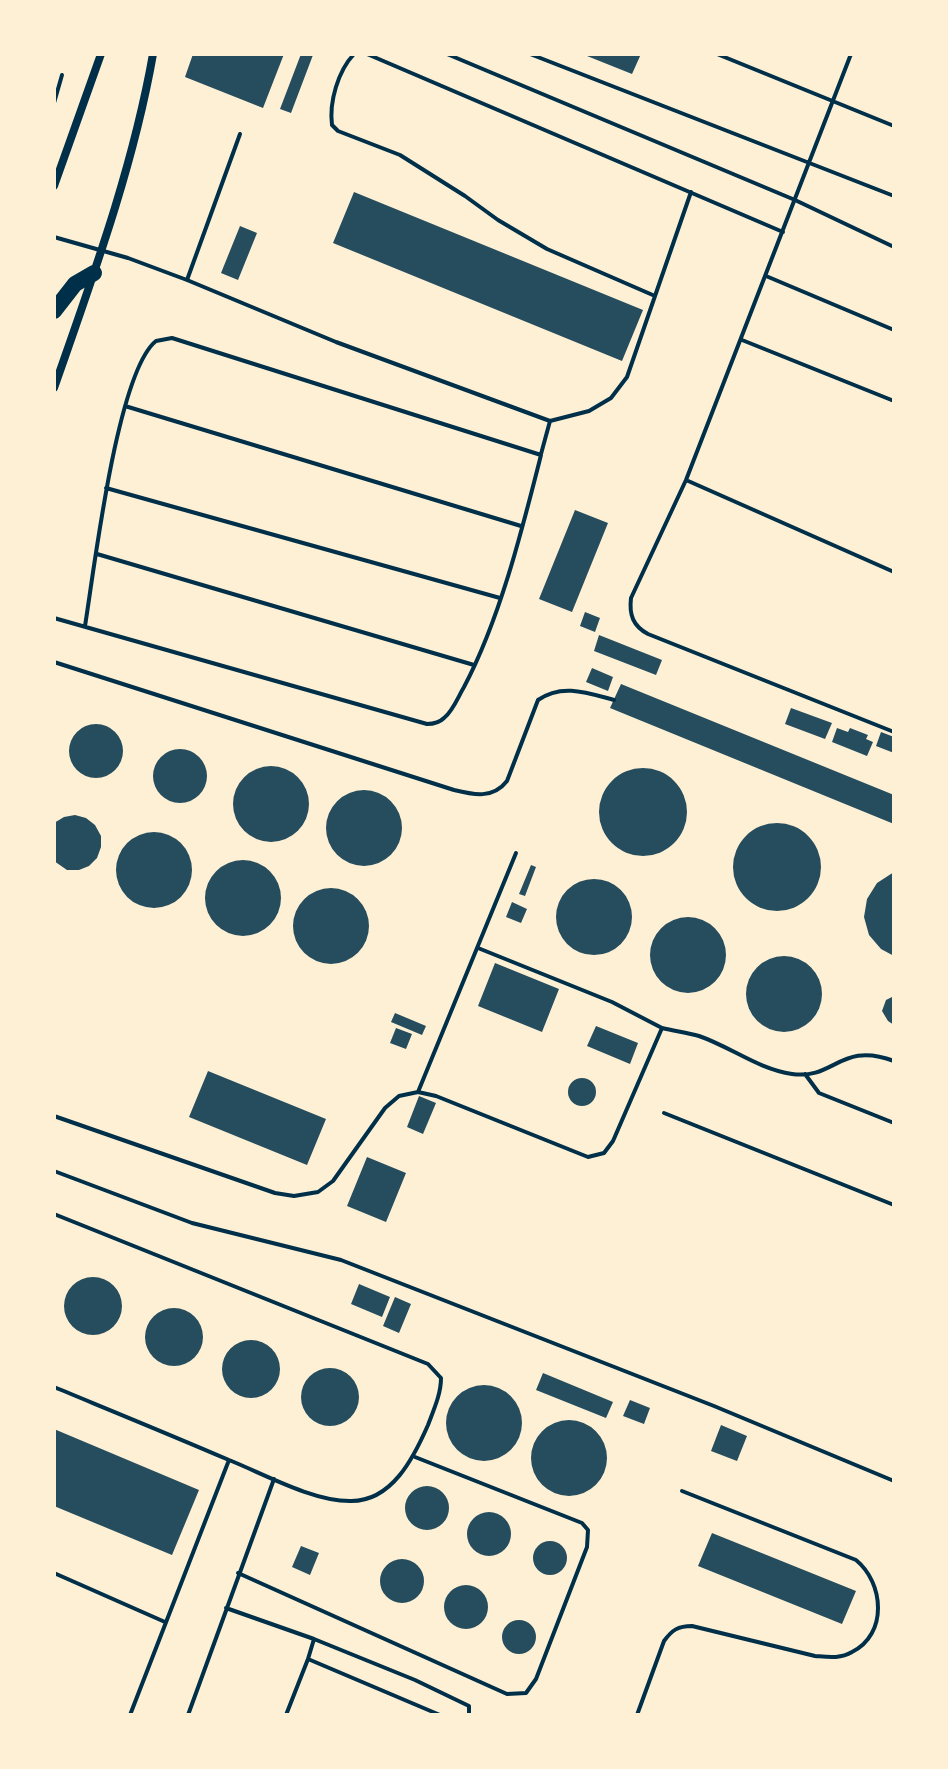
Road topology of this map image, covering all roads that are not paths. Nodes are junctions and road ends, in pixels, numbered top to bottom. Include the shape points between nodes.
1 (101, 54) edge
2 (153, 54) edge
3 (354, 54) edge
4 (367, 54) edge
5 (447, 54) edge
6 (530, 54) edge
7 (717, 54) edge
8 (851, 54) edge
9 (62, 75) dead end
10 (831, 102) junction
11 (54, 103) edge
12 (894, 126) edge
13 (240, 134) dead end
14 (808, 164) junction
15 (54, 186) edge
16 (691, 192) junction
17 (894, 196) edge
18 (795, 200) junction
19 (783, 232) junction
20 (54, 237) edge
21 (894, 247) edge
22 (102, 250) junction
23 (94, 273) junction
24 (766, 276) junction
25 (187, 280) junction
26 (655, 296) junction
27 (54, 311) edge
28 (894, 330) edge
29 (742, 340) junction
30 (54, 388) edge
31 (894, 401) edge
32 (125, 406) junction
33 (550, 421) junction
34 (541, 455) junction
35 (686, 480) junction
36 (106, 488) junction
37 (521, 526) junction
38 (97, 554) junction
39 (894, 572) edge
40 (500, 598) junction
41 (54, 618) edge
42 (85, 626) junction
43 (54, 662) edge
44 (475, 665) junction
45 (614, 700) dead end
46 (894, 732) edge
47 (516, 853) dead end
48 (478, 948) junction
49 (662, 1028) junction
50 (894, 1061) edge
51 (805, 1074) junction
52 (418, 1092) junction
53 (664, 1113) dead end
54 (54, 1116) edge
55 (894, 1123) edge
56 (54, 1171) edge
57 (894, 1205) edge
58 (54, 1214) edge
59 (54, 1387) edge
60 (415, 1457) junction
61 (229, 1460) junction
62 (274, 1479) junction
63 (894, 1481) edge
64 (682, 1491) dead end
65 (54, 1573) edge
66 (238, 1573) junction
67 (226, 1608) junction
68 (166, 1622) junction
69 (314, 1639) junction
70 (308, 1659) junction
71 (130, 1715) edge
72 (188, 1715) edge
73 (286, 1715) edge
74 (440, 1715) edge
75 (469, 1715) edge
76 (637, 1715) edge

1 - 15 street
2 - 22 street
3 - 26 lane via 333,98 332,125 338,131 400,155 547,249
4 - 16 lane
5 - 18 lane
6 - 14 lane
7 - 10 lane
8 - 10 lane
9 - 11 lane
10 - 12 lane
10 - 14 lane
13 - 25 lane
14 - 17 lane
14 - 18 lane
16 - 19 lane
16 - 26 lane
18 - 19 lane
18 - 21 lane
19 - 24 lane
20 - 22 lane
22 - 23 street
22 - 25 lane
23 - 27 highway via 75,284
23 - 30 street
24 - 28 lane
24 - 29 lane
25 - 33 lane
26 - 33 lane via 627,377 611,398 589,411
29 - 31 lane
29 - 35 lane
32 - 34 lane via 150,346 172,338
32 - 36 lane
32 - 37 lane
33 - 34 lane
34 - 37 lane
35 - 39 lane
35 - 46 lane via 631,598 629,610 638,629
36 - 38 lane
36 - 40 lane
37 - 40 lane
38 - 42 lane
38 - 44 lane
40 - 44 lane
41 - 42 lane
42 - 44 lane via 427,724 446,717
43 - 45 lane via 477,795 501,789 507,781 538,700 548,693 582,691
47 - 48 lane
48 - 49 lane
48 - 52 lane
49 - 51 lane via 700,1037 781,1071
49 - 52 lane via 613,1141 596,1156
50 - 51 lane via 856,1055
51 - 55 lane via 819,1093
52 - 54 lane via 399,1096 385,1108 333,1181 318,1192 294,1196
53 - 57 lane
56 - 63 lane via 192,1223 341,1260
58 - 60 lane via 428,1364 441,1378 441,1388
59 - 61 lane
60 - 62 lane via 388,1487 364,1499 327,1498
60 - 66 lane via 582,1523 588,1530 587,1547 526,1693 507,1694
61 - 62 lane
61 - 68 lane
62 - 66 lane
64 - 76 lane via 856,1560 876,1586 878,1609 863,1646 835,1658 681,1626 664,1641
65 - 68 lane
66 - 67 lane
67 - 69 lane
67 - 72 lane
68 - 71 lane
69 - 70 lane
69 - 75 lane via 459,1700 469,1706
70 - 73 lane
70 - 74 lane

